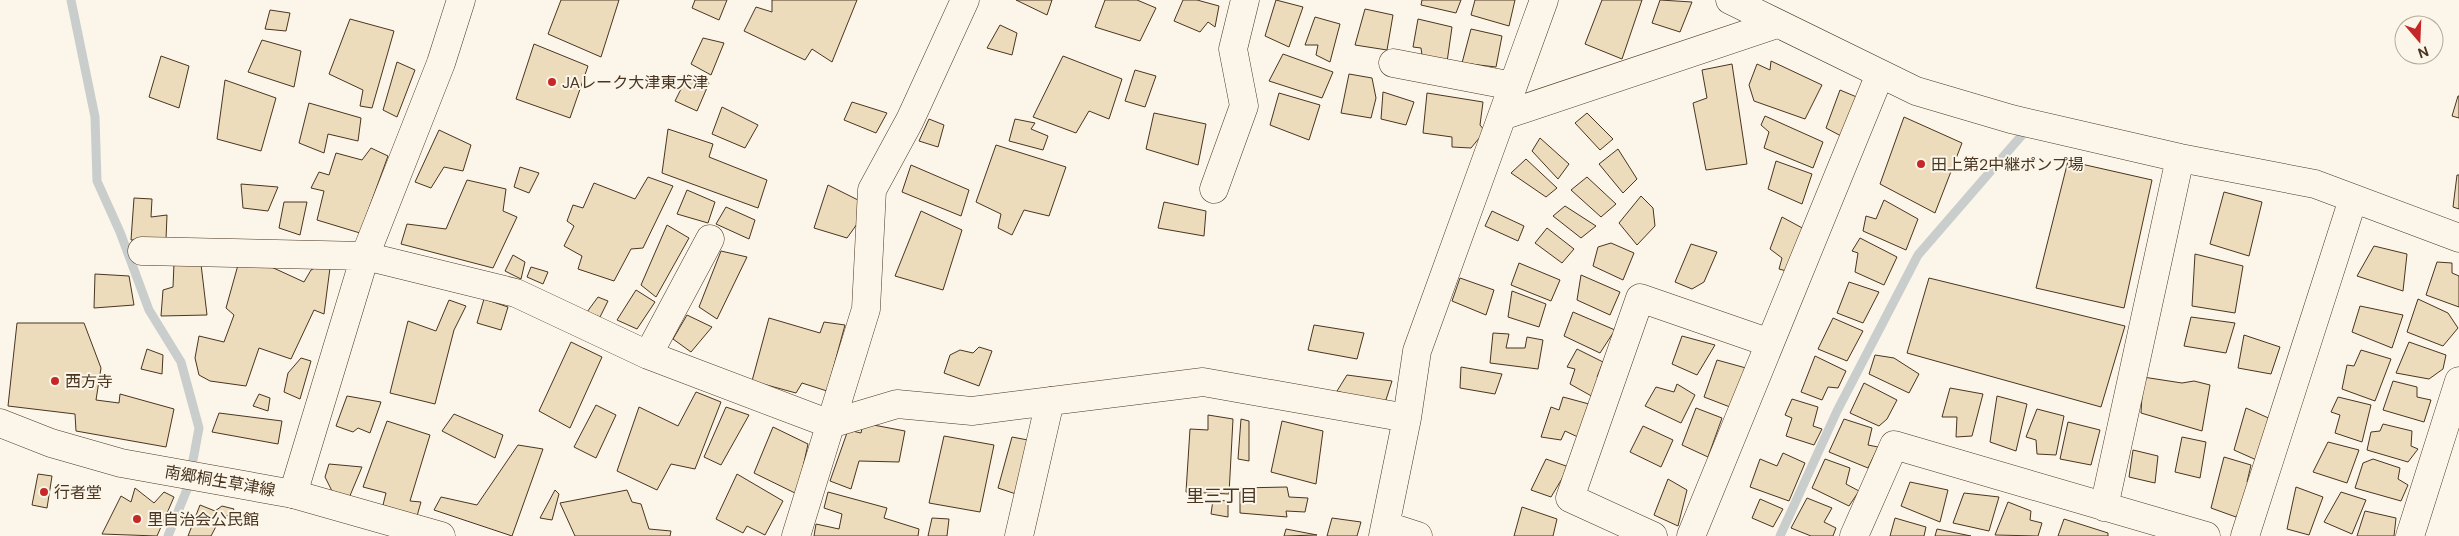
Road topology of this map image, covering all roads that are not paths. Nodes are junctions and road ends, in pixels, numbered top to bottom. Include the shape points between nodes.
1 (461, 0) edge
2 (965, 0) edge
3 (1245, 0) edge
4 (1544, 0) edge
5 (1730, 0) edge
6 (1777, 24) junction
7 (1393, 63) dead end
8 (1880, 74) junction
9 (1513, 86) junction
10 (1502, 116) junction
11 (2180, 158) junction
12 (1214, 189) dead end
13 (2353, 198) junction
14 (2459, 238) edge
15 (710, 240) dead end
16 (142, 251) dead end
17 (365, 256) junction
18 (1770, 343) junction
19 (648, 355) junction
20 (2459, 381) edge
21 (1050, 401) junction
22 (1407, 418) junction
23 (0, 423) edge
24 (830, 424) junction
25 (293, 494) junction
26 (2104, 507) junction
27 (1385, 531) edge
28 (440, 536) edge
29 (796, 536) edge
30 (1019, 536) edge
31 (1418, 536) edge
32 (1653, 536) edge
33 (1691, 536) edge
34 (1854, 536) edge
35 (2206, 536) edge
36 (2245, 536) edge
37 (2410, 536) edge

1 - 17 street via 442,64
2 - 24 street via 910,120 872,190 866,309
3 - 12 street via 1233,49 1244,106
4 - 9 street
5 - 6 street
6 - 8 street
6 - 10 street
7 - 9 street
8 - 11 street via 1916,91 2011,119
8 - 18 street
9 - 10 street
10 - 22 street via 1417,351
11 - 13 street via 2315,184
11 - 26 street
13 - 14 street
13 - 36 street
15 - 19 street
16 - 17 street
17 - 19 street via 516,293
17 - 25 street
18 - 32 street via 1640,298 1570,498
18 - 33 street
19 - 24 street
20 - 37 street
21 - 22 street via 1203,382
21 - 24 street via 972,411 897,404
21 - 30 street
22 - 27 street
23 - 25 street, 南郷桐生草津線 via 51,443 121,463
24 - 29 street
25 - 28 street, 南郷桐生草津線
26 - 34 street via 1894,444
26 - 35 street
27 - 31 street

